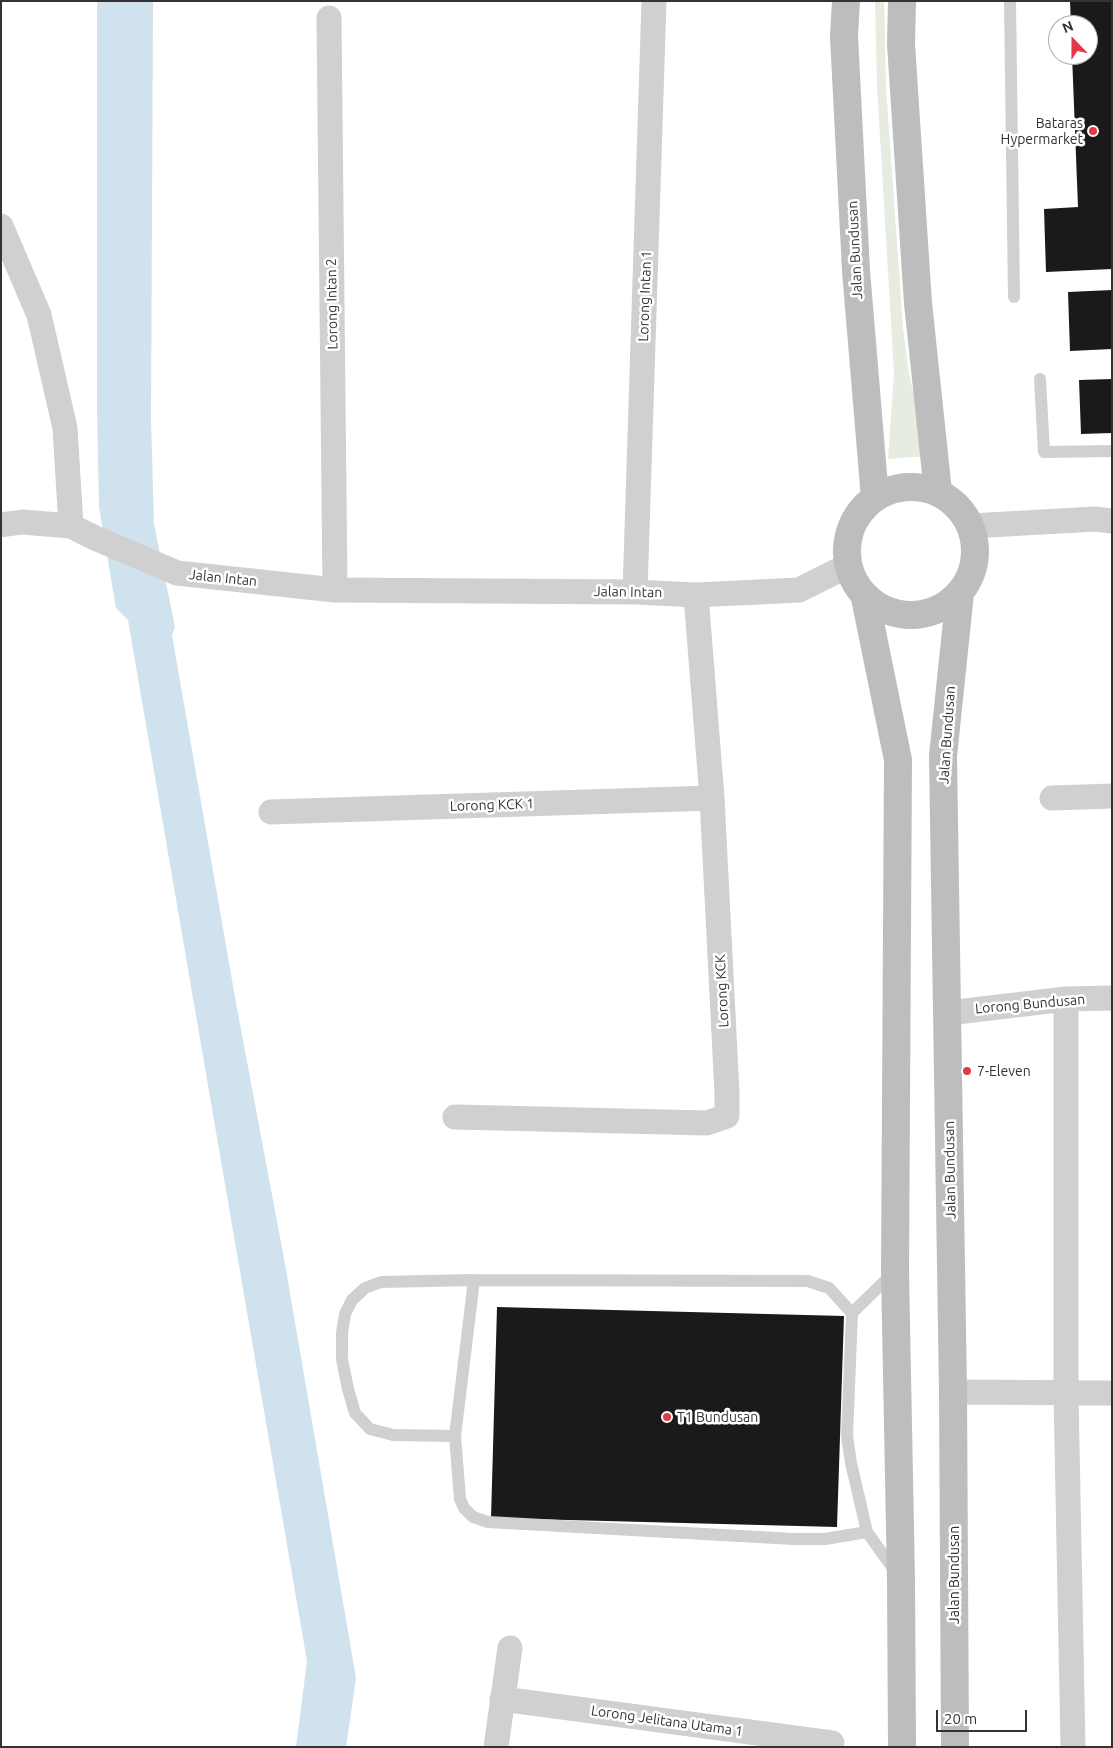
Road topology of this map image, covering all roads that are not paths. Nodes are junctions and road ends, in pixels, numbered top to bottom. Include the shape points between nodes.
1 (654, 1) edge
2 (846, 1) edge
3 (902, 1) edge
4 (1010, 1) edge
5 (329, 18) dead end
6 (1, 226) edge
7 (1014, 297) dead end
8 (1040, 379) dead end
9 (1112, 451) edge
10 (938, 492) junction
11 (875, 498) junction
12 (1112, 521) edge
13 (1, 525) edge
14 (71, 526) junction
15 (971, 526) junction
16 (847, 566) junction
17 (335, 590) junction
18 (636, 592) junction
19 (960, 593) junction
20 (696, 595) junction
21 (865, 598) junction
22 (1112, 796) edge
23 (712, 798) junction
24 (1052, 798) dead end
25 (271, 812) dead end
26 (1112, 998) edge
27 (1066, 999) junction
28 (948, 1012) junction
29 (455, 1117) dead end
30 (895, 1271) junction
31 (474, 1280) junction
32 (852, 1313) junction
33 (954, 1392) junction
34 (1066, 1394) junction
35 (1112, 1394) edge
36 (455, 1436) junction
37 (867, 1532) junction
38 (901, 1580) junction
39 (510, 1648) dead end
40 (502, 1699) junction
41 (832, 1743) dead end
42 (496, 1747) edge
43 (902, 1747) edge
44 (955, 1747) edge
45 (1073, 1747) edge

1 - 18 street, Lorong Intan 1
2 - 11 main road, Jalan Bundusan via 844,36 856,271
3 - 10 main road via 901,44 918,303
4 - 7 lane
5 - 17 street, Lorong Intan 2
6 - 14 street via 39,315 65,428
8 - 9 lane via 1044,452
10 - 11 main road via 917,487 895,489
10 - 15 main road via 963,512
11 - 16 main road via 850,528 846,546
12 - 15 street via 1095,519
13 - 14 street via 22,522
14 - 17 street, Jalan Intan via 177,573
15 - 19 main road via 976,544 975,561 970,578
16 - 20 street, Jalan Intan via 799,590
16 - 21 main road
17 - 18 street, Jalan Intan
18 - 20 street, Jalan Intan
19 - 21 main road via 944,607 924,615 910,616 883,610
19 - 28 main road, Jalan Bundusan via 943,756
20 - 23 street, Lorong KCK
21 - 30 main road via 898,760
22 - 24 street
23 - 25 street, Lorong KCK 1
23 - 29 street, Lorong KCK via 726,1116 706,1123
26 - 27 street, Lorong Bundusan
27 - 28 street, Lorong Bundusan
27 - 34 street
28 - 33 main road, Jalan Bundusan
30 - 32 lane
30 - 38 main road
31 - 32 lane via 808,1281 829,1288
31 - 36 lane
31 - 36 lane via 381,1282 365,1288 352,1300 345,1314 342,1333 342,1359 355,1413 370,1429 392,1435
32 - 37 lane via 848,1436
33 - 34 street
33 - 44 main road, Jalan Bundusan
34 - 35 street
34 - 45 street
36 - 37 lane via 460,1498 473,1517 488,1522 794,1538 825,1538
37 - 38 lane
38 - 43 main road
39 - 40 street
40 - 41 street, Lorong Jelitana Utama 1
40 - 42 street

